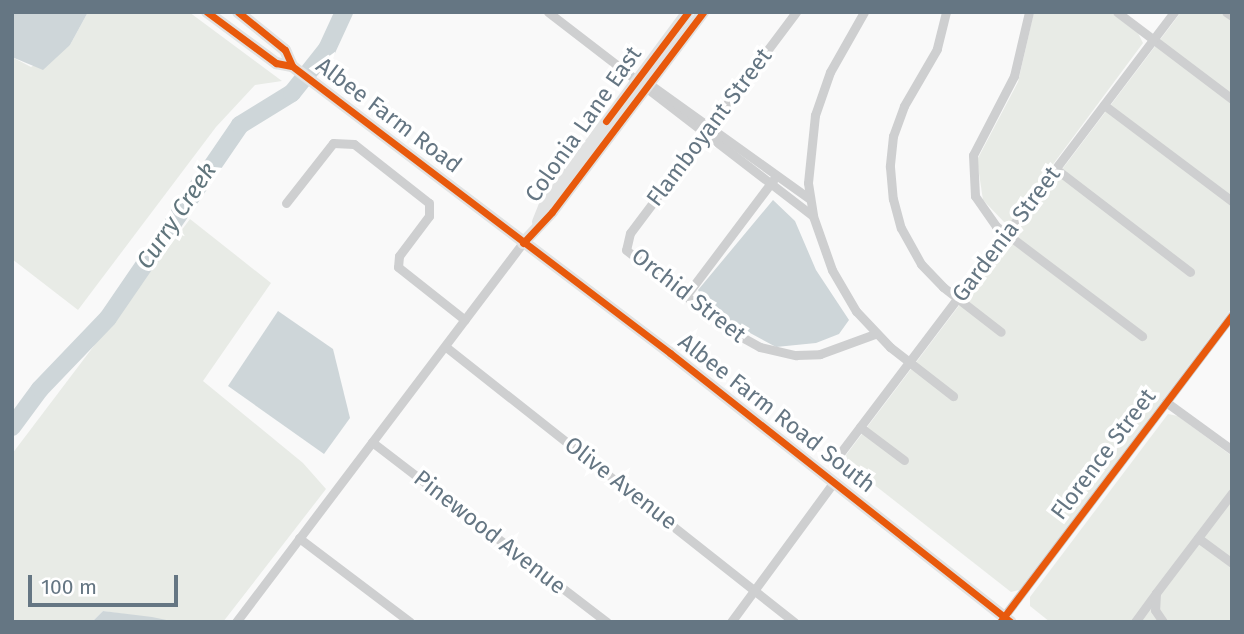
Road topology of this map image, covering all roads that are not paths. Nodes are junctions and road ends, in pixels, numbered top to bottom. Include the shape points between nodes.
1 (207, 12) edge
2 (238, 12) edge
3 (548, 12) edge
4 (688, 12) edge
5 (704, 12) edge
6 (796, 12) edge
7 (864, 12) edge
8 (946, 12) edge
9 (1029, 12) edge
10 (1116, 12) edge
11 (1174, 12) edge
12 (1226, 12) edge
13 (1232, 16) edge
14 (1153, 39) junction
15 (292, 66) junction
16 (644, 84) junction
17 (1232, 99) edge
18 (1104, 105) junction
19 (711, 126) junction
20 (704, 135) junction
21 (1056, 169) junction
22 (777, 175) junction
23 (770, 184) junction
24 (810, 199) junction
25 (1232, 201) edge
26 (286, 203) dead end
27 (813, 216) junction
28 (1006, 234) junction
29 (523, 243) junction
30 (625, 244) joint
31 (1190, 272) dead end
32 (685, 297) junction
33 (957, 298) junction
34 (1232, 316) edge
35 (465, 320) junction
36 (1001, 332) dead end
37 (875, 334) junction
38 (1142, 337) dead end
39 (446, 346) junction
40 (909, 363) junction
41 (953, 396) dead end
42 (1166, 402) junction
43 (860, 427) junction
44 (372, 442) junction
45 (1232, 450) edge
46 (838, 456) dead end
47 (904, 460) dead end
48 (834, 482) junction
49 (1232, 494) edge
50 (299, 538) junction
51 (1198, 538) junction
52 (1232, 563) edge
53 (753, 591) junction
54 (1156, 593) junction
55 (1005, 620) edge
56 (236, 622) edge
57 (410, 622) edge
58 (607, 622) edge
59 (731, 622) edge
60 (793, 622) edge
61 (1024, 622) edge
62 (1136, 622) edge
63 (1163, 622) edge

1 - 15 main road via 276,63
2 - 15 main road, Albee Farm Road via 285,50
3 - 16 street
4 - 16 main road, Colonia Lane East
5 - 16 main road, Colonia Lane East
6 - 19 street, Flamboyant Street
7 - 24 street via 820,98 810,147
8 - 33 street via 937,49 898,121 890,167 896,213 906,240 928,272
9 - 28 street via 1018,66 971,163 977,202
10 - 14 street
11 - 14 street, Gardenia Street
12 - 13 street
14 - 17 street
14 - 18 street, Gardenia Street
15 - 29 main road, Albee Farm Road
16 - 19 street
16 - 20 street
16 - 29 main road, Colonia Lane East via 545,205
18 - 21 street, Gardenia Street
18 - 25 street
19 - 20 street, Flamboyant Street
19 - 22 street
20 - 23 street
20 - 30 street, Flamboyant Street
21 - 28 street, Gardenia Street
21 - 31 street
22 - 23 street
22 - 24 street
23 - 27 street
23 - 32 street
24 - 27 street
26 - 35 street via 333,143 344,140 354,144 429,203 429,216 399,256 399,271
27 - 37 street via 838,282
28 - 33 street, Gardenia Street
28 - 38 street
29 - 35 street, Colonia Lane East
29 - 48 main road, Albee Farm Road South
30 - 32 street, Orchid Street via 629,254
32 - 37 street, Orchid Street via 739,337 782,353 834,351
33 - 36 street
33 - 40 street, Gardenia Street
34 - 42 street, Florence Street
35 - 39 street, Colonia Lane East
37 - 40 street
39 - 44 street, Colonia Lane East
39 - 53 street, Olive Avenue via 705,547
40 - 41 street
40 - 43 street, Gardenia Street
42 - 45 street
42 - 55 street, Florence Street
43 - 46 street, Gardenia Street
43 - 47 street
44 - 50 street, Colonia Lane East
44 - 58 street, Pinewood Avenue
48 - 53 street
48 - 55 main road, Albee Farm Road South
49 - 51 street
50 - 56 street, Colonia Lane East
50 - 57 street
51 - 52 street
51 - 54 street
53 - 59 street
53 - 60 street, Olive Avenue
54 - 62 street
54 - 63 street via 1155,610
55 - 61 main road, Albee Farm Road South

